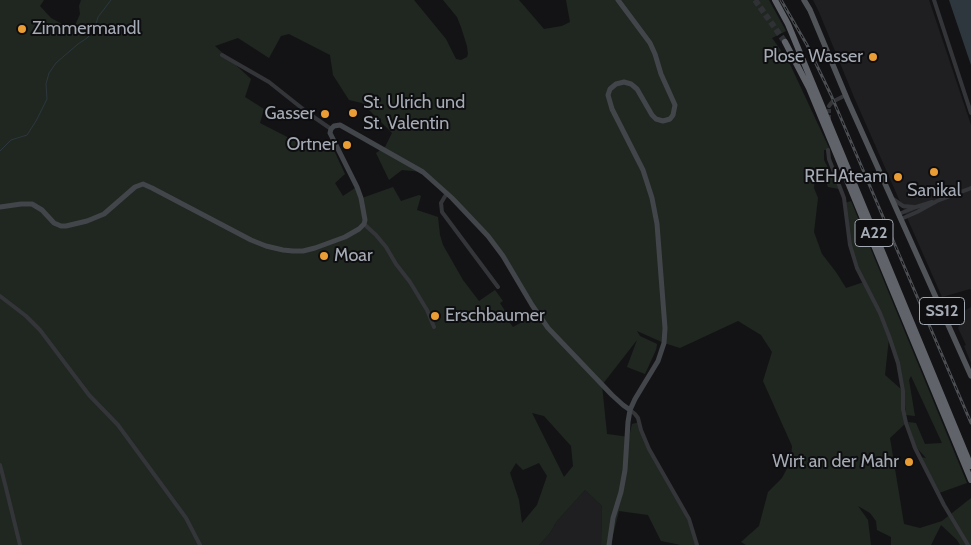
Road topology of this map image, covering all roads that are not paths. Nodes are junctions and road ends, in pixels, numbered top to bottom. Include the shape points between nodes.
1 (618, 0) edge
2 (775, 0) edge
3 (804, 0) edge
4 (808, 0) edge
5 (934, 0) edge
6 (810, 10) junction
7 (784, 42) tunnel mouth
8 (222, 55) dead end
9 (846, 95) junction
10 (829, 106) dead end
11 (971, 112) edge
12 (330, 129) junction
13 (828, 150) dead end
14 (971, 188) edge
15 (447, 193) junction
16 (892, 198) junction
17 (937, 201) junction
18 (916, 206) junction
19 (0, 207) edge
20 (900, 217) junction
21 (364, 224) junction
22 (498, 287) dead end
23 (0, 296) edge
24 (434, 327) dead end
25 (971, 376) edge
26 (630, 410) junction
27 (0, 465) edge
28 (971, 466) edge
29 (971, 480) edge
30 (20, 545) edge
31 (200, 545) edge
32 (608, 545) edge
33 (697, 545) edge
34 (968, 545) edge

1 - 26 street via 650,43 676,105 673,115 663,121 652,115 631,84 616,84 608,95 652,198 664,311 661,353
2 - 28 highway, A22 via 799,50
3 - 6 main road, SS12
4 - 6 main road, SS12
5 - 11 street
6 - 9 main road, SS12
7 - 29 highway, A22 via 809,88
8 - 12 street via 269,82
9 - 10 street
9 - 16 main road, SS12
12 - 15 street via 336,125 343,126 423,172
12 - 21 street via 357,186
13 - 34 street via 844,198 850,245 857,268 880,313 898,364 906,423 947,511
14 - 17 street
15 - 22 street via 441,203 442,212
15 - 26 street via 503,256 548,328
16 - 18 street via 903,206
16 - 20 main road, SS12
17 - 18 street
17 - 20 street
18 - 20 street
19 - 21 street via 32,204 54,224 66,226 104,214 143,184 259,243 298,251 345,237
20 - 25 main road, SS12
21 - 24 street via 386,247 410,282
23 - 31 street via 40,330 89,395 118,424 186,518
26 - 32 street via 626,470
26 - 33 street via 638,418 649,449 689,519
27 - 30 street

